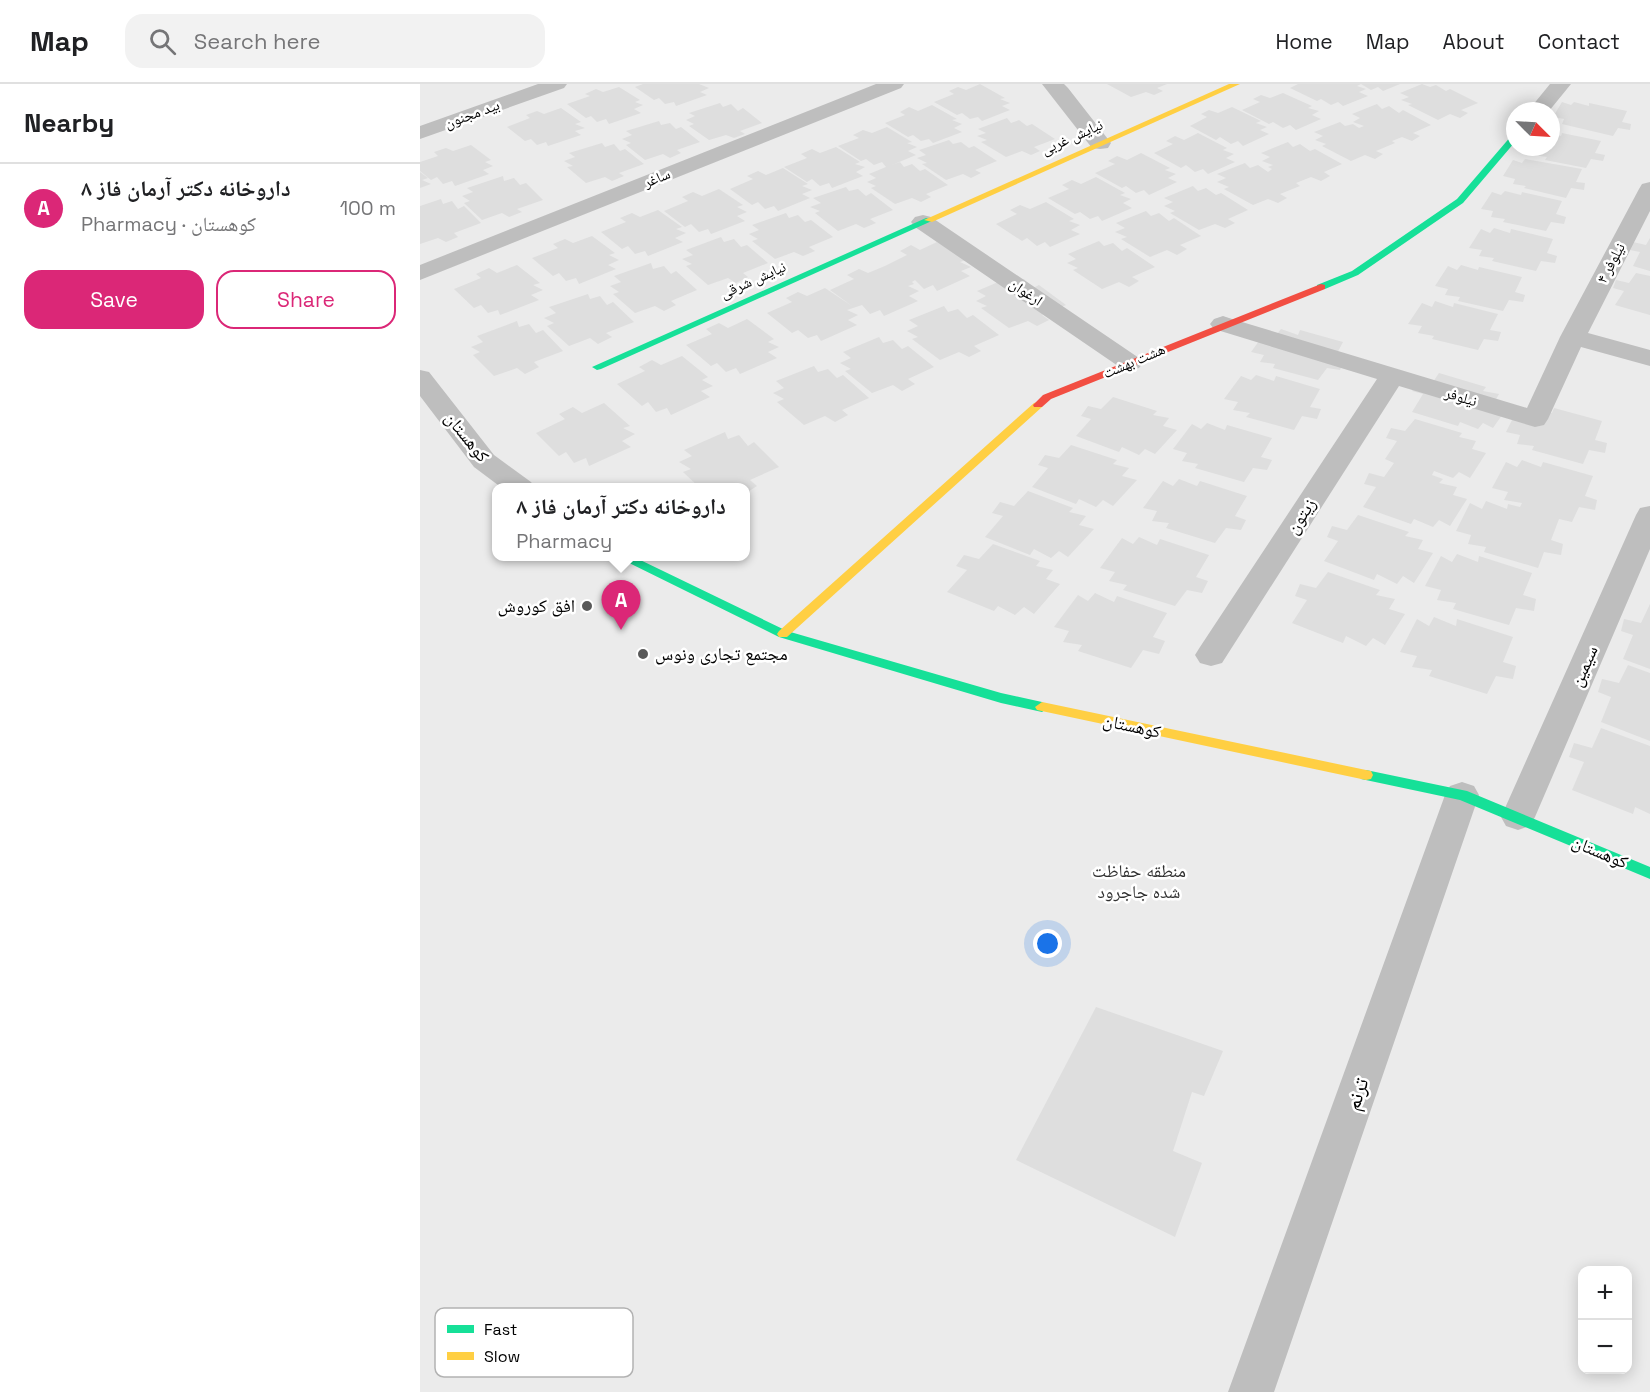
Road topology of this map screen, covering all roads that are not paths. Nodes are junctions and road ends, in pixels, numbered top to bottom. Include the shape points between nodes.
1 (557, 84) edge
2 (894, 84) edge
3 (1052, 84) edge
4 (1236, 84) edge
5 (1561, 84) edge
6 (1546, 102) edge
7 (420, 133) edge
8 (1100, 143) junction
9 (1506, 147) edge
10 (1650, 189) edge
11 (923, 222) junction
12 (420, 273) edge
13 (1223, 324) junction
14 (1573, 337) junction
15 (1650, 358) edge
16 (1130, 363) junction
17 (597, 368) dead end
18 (1392, 376) junction
19 (420, 378) edge
20 (514, 483) edge
21 (1650, 515) edge
22 (631, 561) edge
23 (783, 634) junction
24 (1211, 656) dead end
25 (1462, 795) junction
26 (1518, 817) junction
27 (1650, 873) edge
28 (1251, 1392) edge

1 - 7 street, بید مجنون
2 - 12 street, ساغر
3 - 8 street
4 - 8 street, نیایش غربی
5 - 6 street
8 - 11 street, نیایش غربی
9 - 13 street, هشت بهشت via 1460,201 1355,273
10 - 14 street, نیلوفر ۴
11 - 16 street, ارغوان
11 - 17 street, نیایش شرقی
13 - 16 street, هشت بهشت
13 - 18 street, نیلوفر
14 - 15 street
14 - 18 street, نیلوفر via 1535,419
16 - 23 street, هشت بهشت via 1047,397
18 - 24 street, زیتون
19 - 20 street, کوهستان via 484,461
21 - 26 street, سیمین
22 - 23 street, کوهستان
23 - 25 street, کوهستان via 1001,698
25 - 26 street, کوهستان
25 - 28 street, ترنم
26 - 27 street, کوهستان

